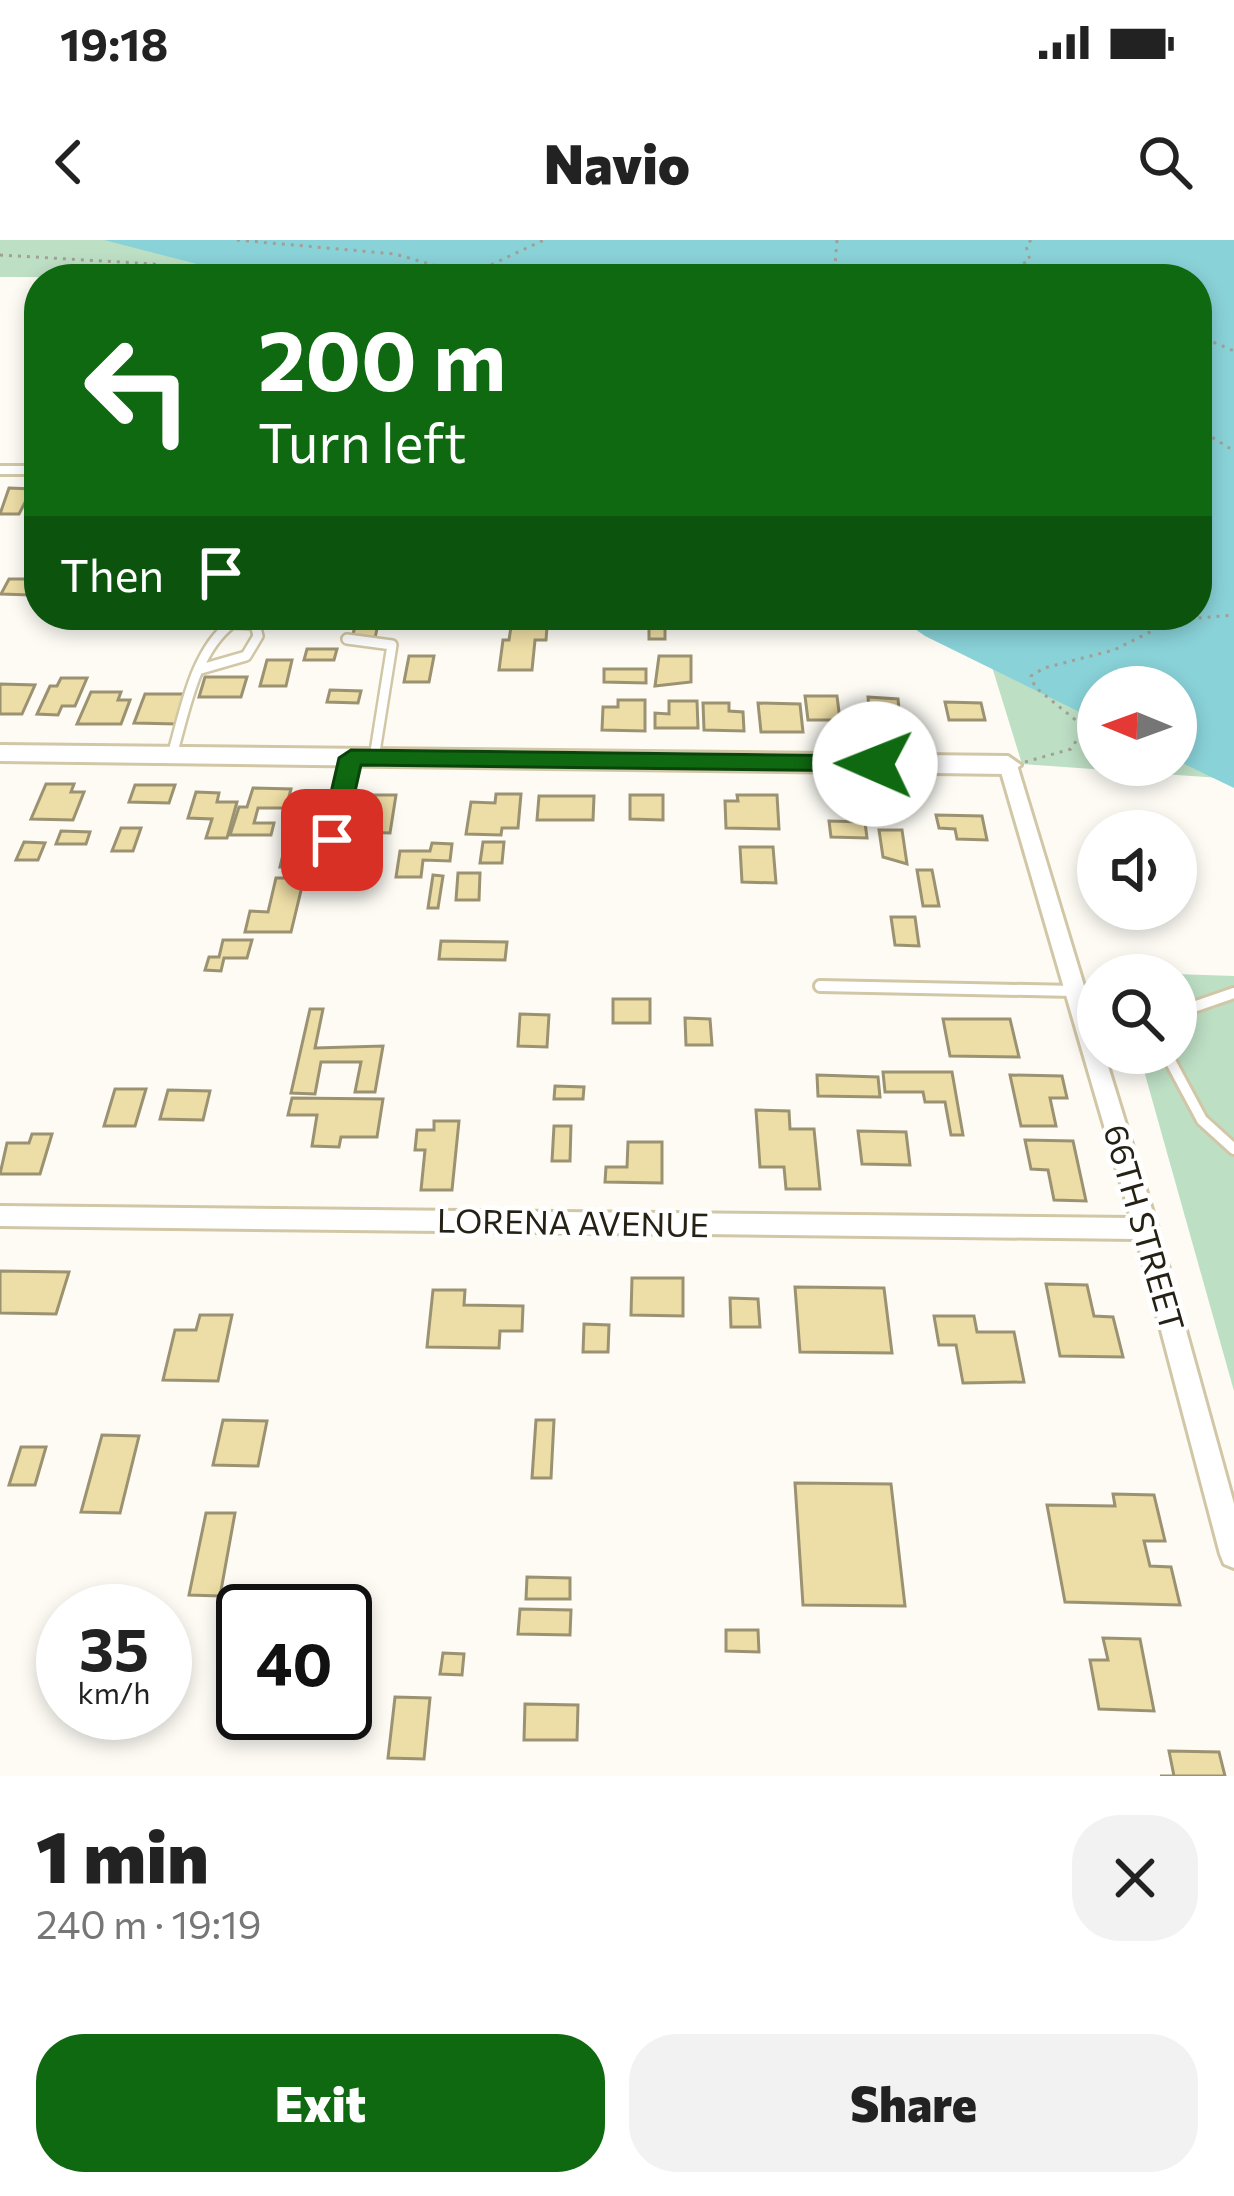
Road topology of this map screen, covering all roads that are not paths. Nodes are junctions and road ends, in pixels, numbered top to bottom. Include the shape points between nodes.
1 (219, 630) edge
2 (256, 630) edge
3 (347, 639) dead end
4 (201, 669) junction
5 (0, 753) edge
6 (172, 755) junction
7 (362, 758) junction
8 (1008, 765) joint
9 (323, 881) dead end
10 (820, 986) dead end
11 (1075, 991) junction
12 (1234, 992) edge
13 (1197, 1005) edge
14 (1180, 1074) edge
15 (1234, 1149) edge
16 (0, 1216) edge
17 (1146, 1228) junction
18 (1234, 1554) edge

1 - 4 lane
2 - 4 lane via 246,656
3 - 7 lane via 392,645
4 - 6 lane
5 - 6 street
6 - 7 street
7 - 8 street
7 - 9 lane
8 - 11 street, 66TH STREET
10 - 11 lane
11 - 17 street, 66TH STREET
12 - 13 lane
14 - 15 lane via 1202,1120
16 - 17 street, LORENA AVENUE
17 - 18 street, 66TH STREET

